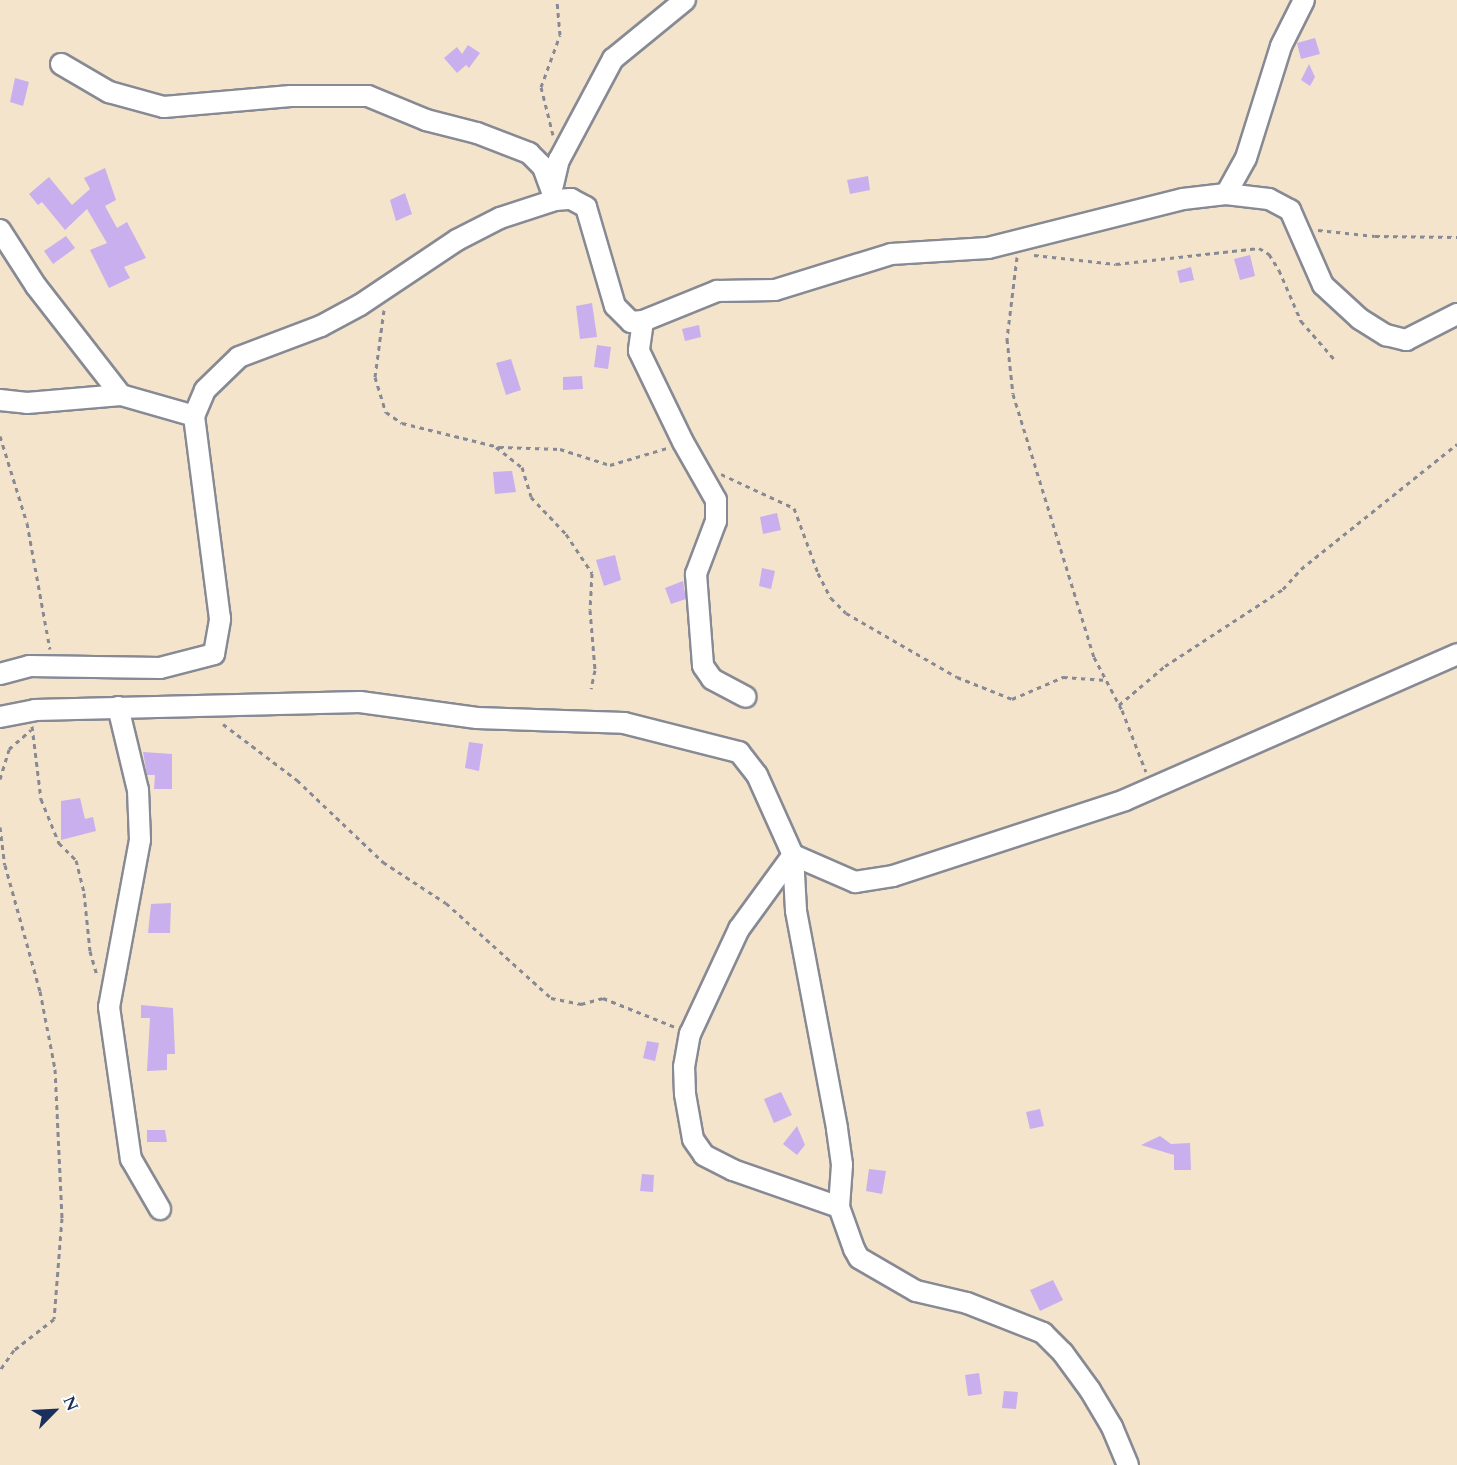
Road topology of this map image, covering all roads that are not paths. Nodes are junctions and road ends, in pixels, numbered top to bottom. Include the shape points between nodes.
1 (685, 0) edge
2 (1304, 0) edge
3 (61, 64) dead end
4 (554, 192) junction
5 (1226, 194) junction
6 (0, 230) edge
7 (1457, 314) edge
8 (643, 321) junction
9 (121, 395) junction
10 (0, 400) edge
11 (194, 416) junction
12 (1457, 654) edge
13 (0, 674) edge
14 (746, 697) dead end
15 (118, 707) junction
16 (0, 717) edge
17 (793, 855) junction
18 (839, 1207) junction
19 (160, 1209) dead end
20 (1128, 1465) edge

1 - 4 street via 613,59 559,160
2 - 5 street via 1281,46 1246,158
3 - 4 street via 109,92 164,107 291,96 368,96 426,120 516,147 543,167
4 - 8 street via 586,207 615,306 627,321
4 - 11 street via 457,240 388,289 321,326 239,357 205,390
5 - 7 street via 1269,199 1293,216 1323,285 1378,330 1406,340
5 - 8 street via 1184,199 988,248 891,254 775,290 717,291
6 - 9 street via 36,286
8 - 14 street via 639,351 716,500 718,512 696,574 703,666 712,679
9 - 10 street via 27,403
9 - 11 street
11 - 13 street via 220,619 218,649 208,658 160,668 29,666
12 - 17 street via 1125,800 873,881 855,882
15 - 16 street via 35,710
15 - 17 street via 360,702 477,718 624,723 730,747 747,760
15 - 19 street via 138,790 140,840 110,991 111,1018 131,1159
17 - 18 street via 796,911 842,1165
17 - 18 street via 739,929 690,1034 685,1085 698,1148 733,1170
18 - 20 street via 859,1258 916,1291 976,1306 1043,1333 1054,1342 1112,1427

